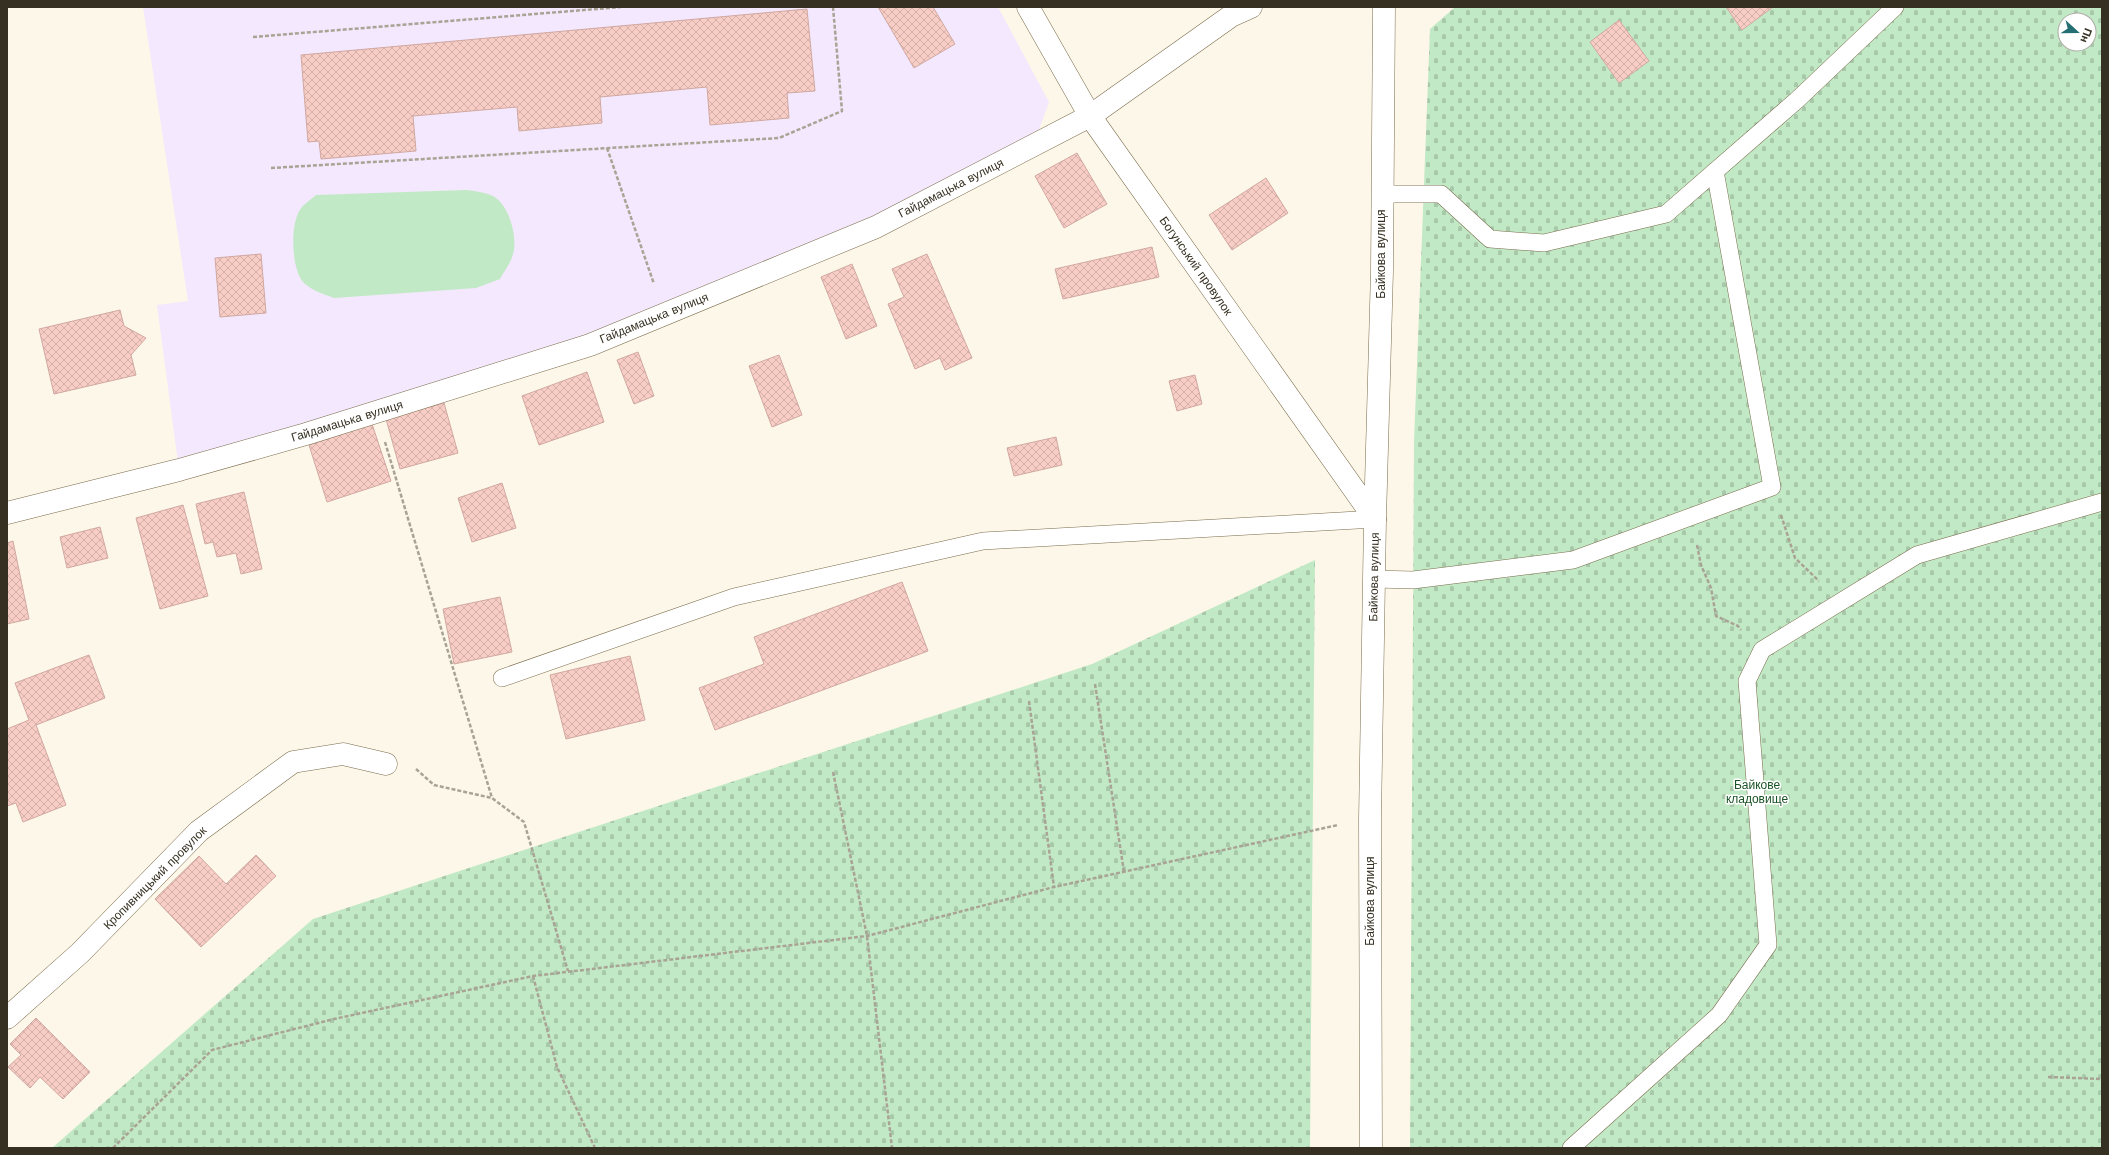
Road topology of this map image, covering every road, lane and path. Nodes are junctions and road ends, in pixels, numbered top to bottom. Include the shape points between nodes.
1 (621, 7) edge
2 (833, 7) edge
3 (1028, 7) edge
4 (1252, 7) edge
5 (1384, 7) edge
6 (1895, 7) edge
7 (254, 37) dead end
8 (1090, 116) junction
9 (607, 148) junction
10 (271, 168) dead end
11 (1715, 171) junction
12 (1382, 194) junction
13 (654, 285) dead end
14 (376, 412) junction
15 (1772, 487) junction
16 (2102, 502) edge
17 (7, 513) edge
18 (1690, 517) junction
19 (1375, 519) junction
20 (1374, 579) junction
21 (1842, 602) junction
22 (1762, 650) junction
23 (502, 678) dead end
24 (1095, 684) dead end
25 (1029, 701) dead end
26 (386, 764) joint
27 (833, 772) dead end
28 (492, 798) junction
29 (1370, 819) junction
30 (1124, 872) junction
31 (1054, 887) junction
32 (867, 936) junction
33 (568, 971) junction
34 (533, 976) junction
35 (7, 1018) edge
36 (2048, 1077) dead end
37 (2102, 1079) edge
38 (112, 1148) edge
39 (595, 1148) edge
40 (892, 1148) edge
41 (1371, 1148) edge
42 (1571, 1148) edge

1 - 7 path
2 - 9 path via 842,112 779,138
3 - 8 street, Богунський провулок
4 - 8 street, Гайдамацька вулиця via 1231,16
5 - 12 street, Байкова вулиця
6 - 11 lane via 1797,100
8 - 14 street, Гайдамацька вулиця via 876,227 590,345
8 - 19 street, Богунський провулок
9 - 10 path
9 - 13 path
11 - 12 lane via 1666,214 1544,243 1490,239 1441,194
11 - 15 lane
12 - 19 street, Байкова вулиця
14 - 17 street, Гайдамацька вулиця via 179,470
14 - 28 path
15 - 18 lane
15 - 21 path via 1794,558
16 - 21 lane via 1917,555
18 - 20 lane via 1573,560 1412,580
18 - 22 path via 1701,565 1711,588 1716,616 1738,626
19 - 20 street, Байкова вулиця
19 - 23 lane via 983,541 734,597
20 - 29 street, Байкова вулиця
21 - 22 lane
22 - 42 lane via 1747,681 1768,945 1719,1015
24 - 30 path
25 - 31 path
26 - 28 path via 417,769 434,785
26 - 35 street, Кропивницький провулок via 343,754 293,762 199,831 80,953
27 - 32 path
28 - 33 path via 524,822
29 - 30 path
29 - 41 street, Байкова вулиця
30 - 31 path
31 - 32 path
32 - 33 path
32 - 40 path
33 - 34 path
34 - 38 path via 334,1019 212,1050
34 - 39 path via 557,1067
36 - 37 path

